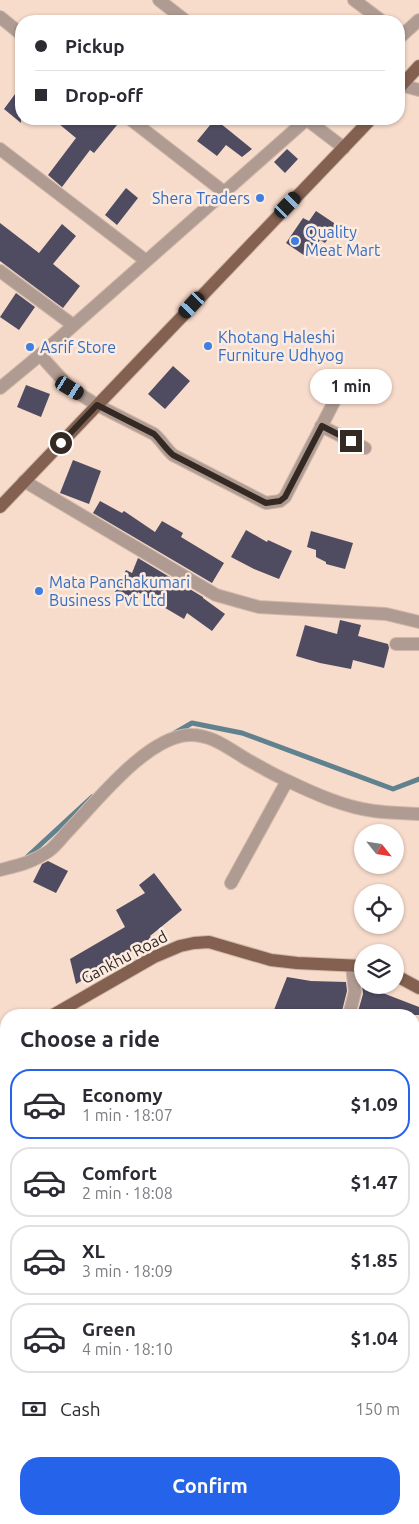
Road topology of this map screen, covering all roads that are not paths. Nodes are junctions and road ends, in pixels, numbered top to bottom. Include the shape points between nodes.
1 (159, 0) edge
2 (354, 0) edge
3 (178, 15) edge
4 (374, 15) edge
5 (0, 17) edge
6 (419, 20) edge
7 (15, 29) edge
8 (405, 32) edge
9 (419, 66) edge
10 (405, 81) edge
11 (405, 88) edge
12 (419, 90) edge
13 (138, 125) edge
14 (300, 125) edge
15 (315, 125) edge
16 (365, 125) edge
17 (344, 148) junction
18 (0, 149) edge
19 (224, 192) junction
20 (146, 260) junction
21 (0, 271) edge
22 (73, 325) junction
23 (40, 355) junction
24 (2, 384) edge
25 (336, 398) dead end
26 (97, 405) junction
27 (322, 426) junction
28 (365, 448) dead end
29 (24, 482) junction
30 (0, 507) edge
31 (419, 622) edge
32 (396, 644) dead end
33 (419, 644) edge
34 (287, 781) junction
35 (419, 814) edge
36 (0, 870) edge
37 (231, 882) dead end
38 (354, 966) edge
39 (404, 980) edge
40 (419, 988) edge
41 (354, 994) edge
42 (63, 1009) edge
43 (351, 1009) edge

1 - 3 street
2 - 4 street
5 - 7 street
6 - 8 street
9 - 10 main road
11 - 12 street
13 - 19 street
14 - 19 street
15 - 17 street
16 - 17 main road
17 - 26 main road
18 - 20 street
19 - 20 street
20 - 22 street
21 - 22 street
22 - 23 street
23 - 24 street
23 - 26 street via 70,388
25 - 27 street
26 - 27 street via 154,434 173,455 266,503 285,497
26 - 29 main road
27 - 28 street
29 - 30 main road
29 - 31 street via 216,595 259,607 386,614
32 - 33 street
34 - 35 street via 339,803
34 - 36 street via 206,737 189,735 175,738 160,744 126,771 51,850 32,862
34 - 37 street
38 - 42 main road, Gankhu Road via 271,960 209,942 194,943 154,957
39 - 40 main road
41 - 43 street

